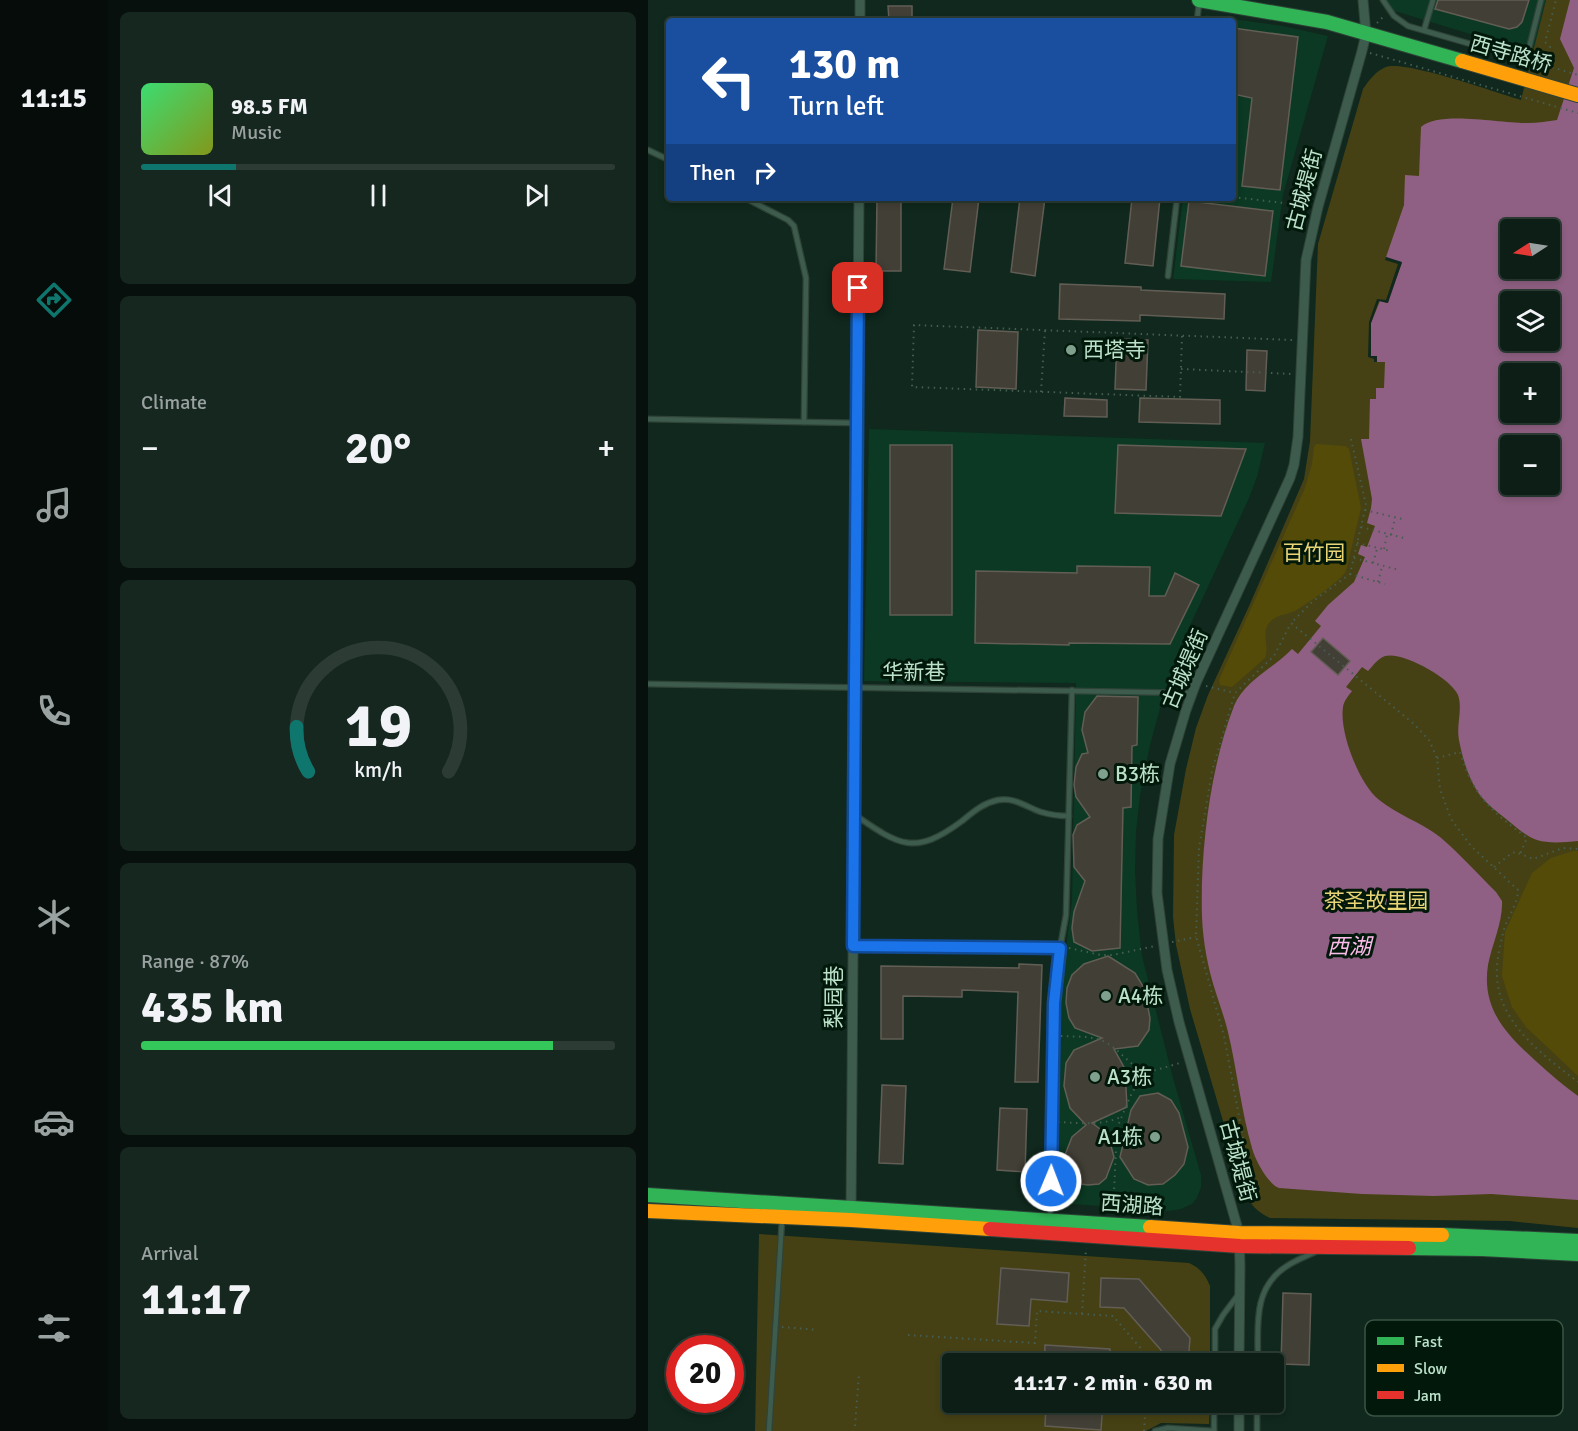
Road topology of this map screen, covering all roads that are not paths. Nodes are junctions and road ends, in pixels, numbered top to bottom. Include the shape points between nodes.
1 (860, 0) edge
2 (1206, 0) edge
3 (1363, 0) edge
4 (1383, 0) edge
5 (1433, 0) edge
6 (1541, 0) edge
7 (860, 18) edge
8 (1198, 18) edge
9 (1424, 30) junction
10 (1366, 34) junction
11 (1578, 95) edge
12 (648, 150) edge
13 (666, 159) edge
14 (750, 201) edge
15 (859, 201) edge
16 (1177, 201) edge
17 (1168, 276) dead end
18 (648, 419) edge
19 (804, 422) junction
20 (857, 423) junction
21 (648, 684) edge
22 (854, 688) junction
23 (1072, 690) junction
24 (1192, 693) junction
25 (854, 814) junction
26 (1069, 816) junction
27 (853, 946) junction
28 (1060, 948) junction
29 (648, 1195) edge
30 (648, 1211) edge
31 (851, 1214) junction
32 (783, 1217) junction
33 (1050, 1220) junction
34 (1240, 1240) junction
35 (1578, 1241) edge
36 (1324, 1247) junction
37 (1578, 1254) edge
38 (1240, 1291) junction
39 (1215, 1353) edge
40 (1239, 1353) edge
41 (1258, 1353) edge
42 (1214, 1413) edge
43 (1239, 1413) edge
44 (1257, 1413) edge
45 (769, 1431) edge
46 (1155, 1431) edge
47 (1214, 1431) edge
48 (1239, 1431) edge
49 (1257, 1431) edge

1 - 7 street
2 - 8 lane
2 - 10 main road, 西寺路桥 via 1307,17
3 - 10 street, 古城堤街
4 - 9 lane via 1389,11 1408,26
5 - 9 lane
6 - 9 lane via 1526,60
10 - 11 main road, 西寺路桥
10 - 24 street, 古城堤街 via 1306,260 1298,437 1290,478
12 - 13 lane
14 - 19 lane via 794,226 806,278
15 - 20 street, 梨园巷
16 - 17 lane
18 - 19 lane
19 - 20 lane
20 - 22 street, 梨园巷
21 - 22 lane, 华新巷
22 - 23 lane, 华新巷
22 - 25 street, 梨园巷
23 - 24 lane, 华新巷
23 - 26 lane
24 - 34 street, 古城堤街 via 1170,764 1161,815 1157,867 1162,944
25 - 26 lane via 896,840 912,843 940,837 983,805 999,800
25 - 27 street, 梨园巷
26 - 28 lane via 1066,915
27 - 28 lane
27 - 31 street, 梨园巷
28 - 33 lane via 1053,1036
29 - 31 main road, 西湖路
30 - 32 main road, 西湖路
31 - 32 main road, 西湖路
31 - 33 main road, 西湖路
31 - 34 main road, 西湖路 via 1087,1236
32 - 45 lane
33 - 34 main road, 西湖路
34 - 35 main road, 西湖路 via 1491,1236
34 - 36 main road, 西湖路
34 - 38 street, 古城堤街
36 - 37 main road, 西湖路
36 - 41 lane via 1287,1266 1263,1291 1258,1308
38 - 39 lane via 1215,1329
38 - 40 street, 古城堤街
42 - 47 lane
43 - 48 street
44 - 49 lane
46 - 47 lane

